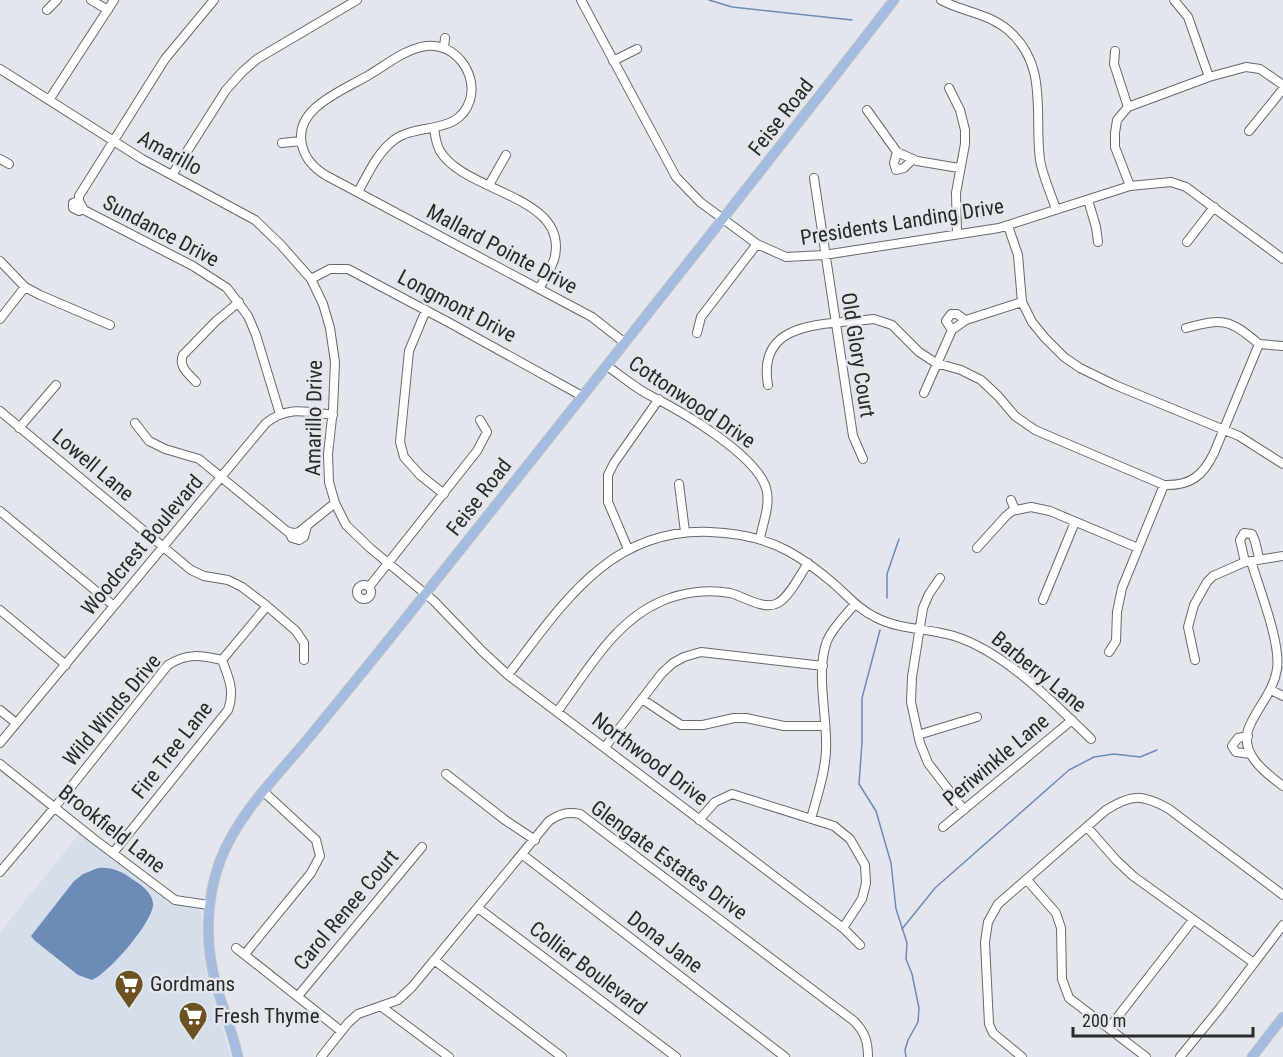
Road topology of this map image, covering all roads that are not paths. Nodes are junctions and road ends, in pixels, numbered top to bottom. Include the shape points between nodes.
1 (57, 0) edge
2 (91, 0) edge
3 (114, 0) edge
4 (214, 0) edge
5 (357, 0) edge
6 (581, 0) edge
7 (894, 0) edge
8 (941, 0) edge
9 (1174, 0) edge
10 (954, 2) edge
11 (47, 10) dead end
12 (108, 10) junction
13 (445, 38) dead end
14 (444, 48) junction
15 (637, 49) dead end
16 (1115, 51) dead end
17 (613, 61) junction
18 (0, 69) edge
19 (1209, 77) junction
20 (1283, 87) edge
21 (949, 88) dead end
22 (49, 100) junction
23 (1128, 107) junction
24 (867, 110) dead end
25 (434, 128) junction
26 (1249, 131) dead end
27 (112, 140) junction
28 (301, 141) junction
29 (282, 143) dead end
30 (897, 153) junction
31 (506, 155) dead end
32 (0, 159) edge
33 (913, 159) junction
34 (9, 164) dead end
35 (959, 168) junction
36 (172, 175) junction
37 (814, 178) dead end
38 (489, 185) junction
39 (1130, 186) junction
40 (358, 192) junction
41 (1088, 200) junction
42 (1214, 207) junction
43 (1056, 209) junction
44 (723, 219) junction
45 (1008, 225) junction
46 (957, 234) junction
47 (1098, 242) dead end
48 (1187, 242) dead end
49 (757, 244) junction
50 (824, 255) junction
51 (1283, 259) edge
52 (0, 261) edge
53 (311, 279) junction
54 (25, 287) junction
55 (539, 289) junction
56 (239, 302) junction
57 (1022, 302) junction
58 (426, 310) junction
59 (0, 319) edge
60 (965, 320) junction
61 (835, 324) junction
62 (110, 325) dead end
63 (1186, 328) dead end
64 (952, 330) junction
65 (697, 333) dead end
66 (625, 342) junction
67 (1259, 344) junction
68 (1283, 346) edge
69 (936, 363) junction
70 (607, 366) junction
71 (196, 382) dead end
72 (56, 385) dead end
73 (768, 385) dead end
74 (924, 393) dead end
75 (582, 396) junction
76 (659, 399) junction
77 (0, 411) edge
78 (280, 414) junction
79 (333, 415) junction
80 (480, 420) dead end
81 (135, 423) dead end
82 (19, 428) junction
83 (1224, 429) junction
84 (863, 459) dead end
85 (1282, 463) edge
86 (221, 477) junction
87 (679, 484) dead end
88 (1164, 484) junction
89 (444, 494) junction
90 (1011, 500) dead end
91 (335, 504) junction
92 (1015, 510) junction
93 (0, 511) edge
94 (1076, 522) junction
95 (685, 532) junction
96 (760, 538) junction
97 (163, 547) junction
98 (977, 548) dead end
99 (1138, 548) junction
100 (628, 549) junction
101 (1283, 556) edge
102 (1252, 561) junction
103 (388, 563) junction
104 (808, 563) junction
105 (940, 578) dead end
106 (369, 587) dead end
107 (425, 594) junction
108 (1043, 600) dead end
109 (855, 604) junction
110 (114, 606) junction
111 (267, 606) junction
112 (0, 610) edge
113 (920, 629) junction
114 (1109, 652) dead end
115 (222, 660) junction
116 (304, 660) dead end
117 (1195, 660) dead end
118 (66, 665) junction
119 (823, 666) junction
120 (508, 675) junction
121 (1271, 690) junction
122 (1283, 696) edge
123 (642, 699) junction
124 (0, 710) edge
125 (557, 712) junction
126 (977, 717) dead end
127 (1072, 720) junction
128 (16, 723) junction
129 (825, 726) junction
130 (918, 735) junction
131 (1248, 736) junction
132 (1091, 739) dead end
133 (0, 743) edge
134 (604, 747) junction
135 (1250, 754) junction
136 (0, 764) edge
137 (446, 774) dead end
138 (1283, 786) edge
139 (264, 792) junction
140 (55, 807) junction
141 (964, 810) junction
142 (811, 819) junction
143 (699, 820) junction
144 (943, 827) dead end
145 (1088, 827) junction
146 (535, 840) junction
147 (422, 847) dead end
148 (113, 853) junction
149 (523, 855) junction
150 (0, 872) edge
151 (1027, 880) junction
152 (1283, 895) edge
153 (209, 905) junction
154 (478, 908) junction
155 (1193, 920) junction
156 (1283, 925) edge
157 (843, 928) junction
158 (860, 945) dead end
159 (236, 948) dead end
160 (245, 954) junction
161 (434, 960) junction
162 (1254, 963) junction
163 (298, 996) junction
164 (382, 1007) junction
165 (1283, 1017) edge
166 (1109, 1028) junction
167 (341, 1030) junction
168 (238, 1057) edge
169 (321, 1057) edge
170 (449, 1057) edge
171 (562, 1057) edge
172 (676, 1057) edge
173 (785, 1057) edge
174 (868, 1057) edge
175 (1022, 1057) edge
176 (1146, 1057) edge
177 (1180, 1057) edge
178 (1252, 1057) edge

1 - 11 street
2 - 12 street
3 - 12 street
4 - 27 street, Sundance Drive via 165,59
5 - 36 street via 257,59 242,72 226,90
6 - 17 street, Presidents Landing Drive
7 - 44 main road, Feise Road
8 - 10 street
9 - 19 street via 1188,17
10 - 43 street via 1008,29 1029,55 1038,90 1041,163
12 - 22 street
13 - 14 street
14 - 25 street via 468,70 471,97 460,117
14 - 28 street via 424,46 404,54 322,102 304,121
15 - 17 street
16 - 23 street via 1114,64
17 - 44 street, Presidents Landing Drive via 676,177
18 - 22 street, Amarillo
19 - 20 street via 1254,67
19 - 23 street
20 - 26 street
21 - 35 street via 965,130
22 - 27 street, Amarillo
23 - 39 street via 1117,120 1115,147
24 - 30 street
25 - 38 street via 441,152 453,165
25 - 40 street via 404,134 382,150
27 - 36 street, Amarillo
27 - 56 street, Sundance Drive via 79,196 83,209 205,273
28 - 29 street
28 - 40 street, Mallard Pointe Drive via 304,155 317,169
30 - 33 street
30 - 33 street via 896,170
31 - 38 street
32 - 34 street
33 - 35 street
35 - 46 street
36 - 53 street, Amarillo via 255,220
37 - 50 street, Old Glory Court
38 - 55 street via 545,217 556,235 555,259
39 - 41 street, Presidents Landing Drive
39 - 42 street, Presidents Landing Drive via 1171,182
40 - 55 street, Mallard Pointe Drive
41 - 43 street, Presidents Landing Drive
41 - 47 street
42 - 48 street
42 - 51 street, Presidents Landing Drive
43 - 45 street, Presidents Landing Drive
44 - 49 street, Presidents Landing Drive
44 - 66 main road, Feise Road
45 - 46 street, Presidents Landing Drive
45 - 57 street via 1018,255
46 - 50 street, Presidents Landing Drive
49 - 50 street, Presidents Landing Drive via 786,257
49 - 65 street via 701,317
50 - 61 street, Old Glory Court
52 - 54 street
53 - 58 street, Longmont Drive via 330,269 348,269
53 - 79 street, Amarillo Drive via 330,328 335,362
54 - 59 street
54 - 62 street
55 - 66 street, Mallard Pointe Drive via 592,317
56 - 71 street via 181,359 182,367
56 - 78 street, Sundance Drive via 256,335
57 - 60 street
57 - 83 street via 1032,322 1072,364
58 - 75 street, Longmont Drive
58 - 89 street via 409,351 400,442 404,457
60 - 64 street
60 - 64 street via 951,314 946,321
61 - 69 street via 881,320
61 - 73 street via 804,327 781,336 765,363
61 - 84 street, Old Glory Court via 853,436
63 - 67 street via 1224,321
64 - 69 street
66 - 70 main road, Feise Road
67 - 68 street
67 - 83 street
69 - 74 street
69 - 88 street via 981,380 1015,416 1035,430
70 - 75 main road, Feise Road
70 - 76 street, Cottonwood Drive
72 - 82 street
75 - 107 main road, Feise Road
76 - 96 street, Cottonwood Drive via 684,413 751,463 761,475 768,500
76 - 100 street via 608,475 608,502
77 - 82 street, Lowell Lane
78 - 79 street via 300,411
78 - 86 street, Woodcrest Boulevard via 266,423
79 - 91 street, Amarillo Drive via 328,454
80 - 89 street via 486,436
81 - 86 street via 149,441 199,459
82 - 97 street, Lowell Lane
83 - 85 street
83 - 88 street via 1201,474 1188,482
86 - 91 street via 289,532 299,532
86 - 97 street, Woodcrest Boulevard
87 - 95 street
88 - 99 street
89 - 103 street
90 - 92 street
91 - 103 street, Amarillo Drive via 349,530
92 - 94 street via 1031,507
92 - 98 street
93 - 110 street
94 - 99 street
94 - 108 street
95 - 96 street, Barberry Lane via 723,532
95 - 100 street, Barberry Lane
96 - 104 street, Barberry Lane
97 - 110 street, Woodcrest Boulevard
97 - 111 street, Lowell Lane via 190,570 228,580
99 - 114 street via 1122,588 1116,641
100 - 120 street, Barberry Lane via 566,598
101 - 102 street
102 - 117 street via 1213,576 1202,589 1188,627
102 - 121 street via 1277,649
103 - 106 street
103 - 107 street, Amarillo Drive
104 - 109 street, Barberry Lane
104 - 125 street via 778,603 771,605 714,592 679,595 641,612 623,625
105 - 113 street via 923,608
107 - 120 street, Northwood Drive
107 - 139 main road, Feise Road
109 - 113 street, Barberry Lane via 885,622
109 - 119 street via 827,643
110 - 118 street, Woodcrest Boulevard
111 - 115 street
111 - 116 street, Lowell Lane via 296,631 304,643
112 - 118 street
113 - 127 street, Barberry Lane via 973,643 1039,690
113 - 130 street via 912,677
115 - 140 street, Wild Winds Drive via 190,656 168,665
115 - 148 street, Fire Tree Lane via 232,696 228,710
118 - 128 street, Woodcrest Boulevard
119 - 123 street via 702,652 673,663
119 - 129 street
120 - 125 street, Northwood Drive
121 - 122 street
121 - 131 street via 1251,722
123 - 129 street via 681,725 746,718 784,726
123 - 134 street
124 - 128 street
125 - 134 street, Northwood Drive
126 - 130 street
127 - 132 street, Barberry Lane
127 - 141 street, Periwinkle Lane
128 - 133 street, Woodcrest Boulevard
129 - 142 street via 823,775
130 - 141 street via 928,763
131 - 135 street
131 - 135 street via 1238,738 1232,746 1236,752
134 - 143 street, Northwood Drive
135 - 138 street via 1264,772
136 - 140 street, Brookfield Lane
137 - 146 street
139 - 153 main road, Feise Road via 225,849
139 - 160 street via 316,840 320,856 312,873
140 - 148 street, Brookfield Lane
140 - 150 street, Wild Winds Drive
141 - 144 street, Periwinkle Lane
142 - 143 street via 732,794 715,802
142 - 157 street via 834,826 850,839 865,865 862,899
143 - 157 street, Northwood Drive
145 - 151 street
145 - 152 street via 1120,802 1135,797 1154,801
145 - 155 street via 1133,876
146 - 149 street, Glengate Estates Drive
146 - 174 street, Glengate Estates Drive via 549,821 560,814 580,814 854,1021 867,1040
147 - 163 street, Carol Renee Court
148 - 153 street, Brookfield Lane via 175,900
149 - 154 street, Glengate Estates Drive
149 - 173 street, Dona Jane
151 - 166 street via 1056,913 1061,928 1062,979 1070,998
151 - 175 street via 998,904 988,922 985,942 989,1024 993,1033
153 - 168 main road, Feise Road via 212,967
154 - 161 street, Glengate Estates Drive
154 - 172 street, Collier Boulevard
155 - 162 street
155 - 166 street
156 - 162 street
157 - 158 street, Northwood Drive
159 - 160 street
160 - 163 street
161 - 164 street, Glengate Estates Drive via 398,1000
161 - 171 street
162 - 177 street
163 - 167 street
164 - 167 street, Glengate Estates Drive via 358,1014
164 - 170 street
165 - 178 main road
166 - 176 street
167 - 169 street, Glengate Estates Drive

